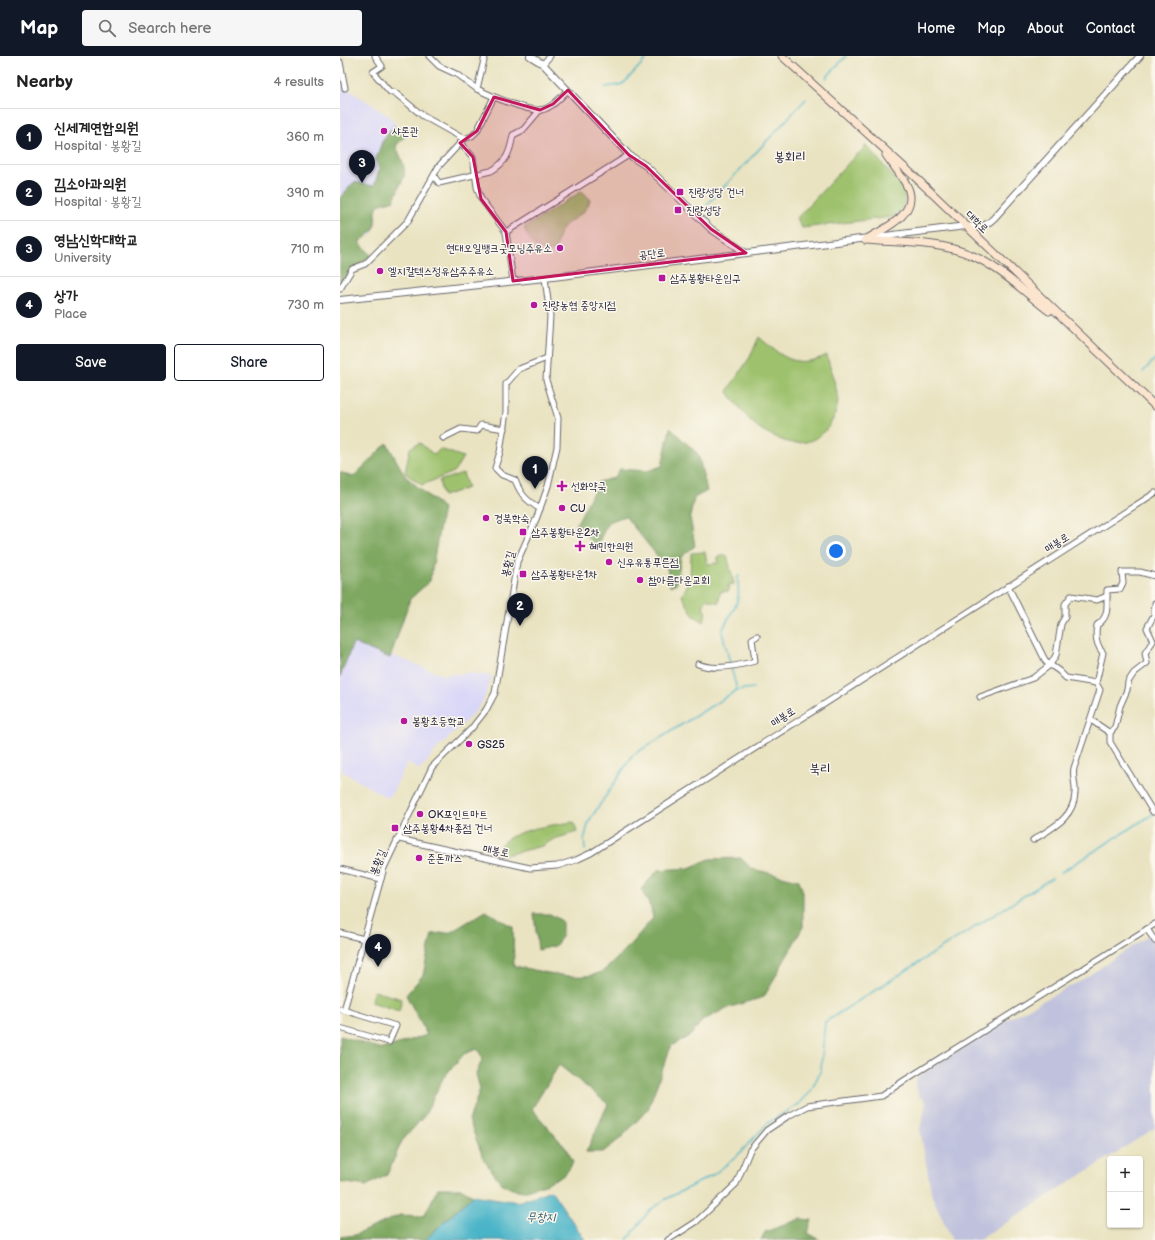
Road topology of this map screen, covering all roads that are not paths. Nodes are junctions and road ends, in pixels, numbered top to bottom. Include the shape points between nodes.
1 (375, 56) edge
2 (429, 56) edge
3 (485, 56) edge
4 (530, 56) edge
5 (550, 56) edge
6 (782, 56) edge
7 (1140, 56) edge
8 (340, 62) edge
9 (543, 64) junction
10 (345, 88) dead end
11 (477, 88) junction
12 (568, 90) junction
13 (494, 97) junction
14 (540, 110) junction
15 (462, 141) junction
16 (879, 145) junction
17 (629, 155) junction
18 (474, 173) junction
19 (434, 176) junction
20 (966, 226) junction
21 (506, 232) junction
22 (865, 240) junction
23 (746, 253) junction
24 (545, 278) junction
25 (513, 281) junction
26 (340, 289) edge
27 (340, 300) edge
28 (1077, 332) junction
29 (547, 358) junction
30 (1155, 406) edge
31 (504, 429) junction
32 (443, 438) dead end
33 (1155, 493) edge
34 (540, 509) junction
35 (1155, 576) edge
36 (1008, 586) junction
37 (1107, 596) junction
38 (1155, 602) edge
39 (757, 636) dead end
40 (698, 664) dead end
41 (1050, 664) junction
42 (1096, 683) junction
43 (980, 697) dead end
44 (1090, 720) junction
45 (1110, 733) junction
46 (1153, 812) dead end
47 (398, 840) junction
48 (1033, 840) dead end
49 (340, 869) edge
50 (381, 879) junction
51 (1155, 924) edge
52 (1147, 929) junction
53 (340, 933) edge
54 (364, 939) junction
55 (1155, 941) edge
56 (342, 1010) edge
57 (340, 1028) edge
58 (668, 1240) edge

1 - 15 street via 382,66 373,72 390,92 394,92 423,116
2 - 11 street via 439,66
3 - 11 street
4 - 9 street
5 - 9 street
6 - 16 main road, 대학로
7 - 20 street, 공단로 via 987,226
8 - 10 street
9 - 12 street
11 - 13 street
12 - 14 street via 553,104
12 - 17 street
13 - 14 street
13 - 15 street via 477,131
14 - 18 street via 523,130 513,135 506,160 491,171
15 - 18 street via 473,157
15 - 19 street via 438,166
16 - 20 main road, 대학로
16 - 22 main road via 908,189 909,206 896,222
17 - 21 street
17 - 23 street via 646,166 711,228
18 - 19 street via 439,183
18 - 21 street via 481,200
19 - 26 street via 408,221 365,264 352,269
20 - 22 street, 공단로
20 - 28 main road, 대학로
21 - 25 street
22 - 23 street, 공단로
22 - 28 main road via 930,245 972,255 1000,272
23 - 24 street, 공단로
24 - 25 street, 공단로
24 - 29 street, 봉황길 via 550,316
25 - 27 street, 공단로
28 - 30 main road, 대학로
29 - 31 street via 520,368 506,384
29 - 34 street, 봉황길 via 546,380 556,410 558,428 555,459
31 - 32 street via 481,425 476,431 461,429
31 - 34 street via 495,468 502,475 515,480 525,500
33 - 36 street, 매봉로
34 - 47 street, 봉황길 via 517,562 492,700 471,729 432,767
35 - 37 street via 1140,572 1122,572 1123,583 1120,589 1108,590
36 - 41 street via 1046,662
36 - 47 street, 매봉로 via 583,857 557,866 530,868
37 - 41 street via 1097,600 1071,596 1067,599 1056,655
37 - 42 street via 1109,604 1103,621 1097,625 1096,632 1097,647 1103,653
38 - 45 street via 1154,616 1147,628 1153,641 1145,653 1147,663 1134,673 1128,682 1116,727
39 - 40 street via 752,639 756,661 733,666 705,667
41 - 42 street via 1066,678
41 - 43 street via 1034,678
42 - 44 street via 1100,690
44 - 45 street
44 - 48 street via 1072,776 1076,793 1071,811 1061,823
45 - 46 street via 1110,742
47 - 50 street, 봉황길
49 - 50 street
50 - 54 street, 봉황길
51 - 52 street
52 - 55 street
52 - 58 street via 886,1093 873,1098 861,1097 807,1106 788,1116 767,1130 750,1150 736,1184 696,1222
53 - 54 street
54 - 56 street, 봉황길
56 - 57 street via 396,1026 389,1042

